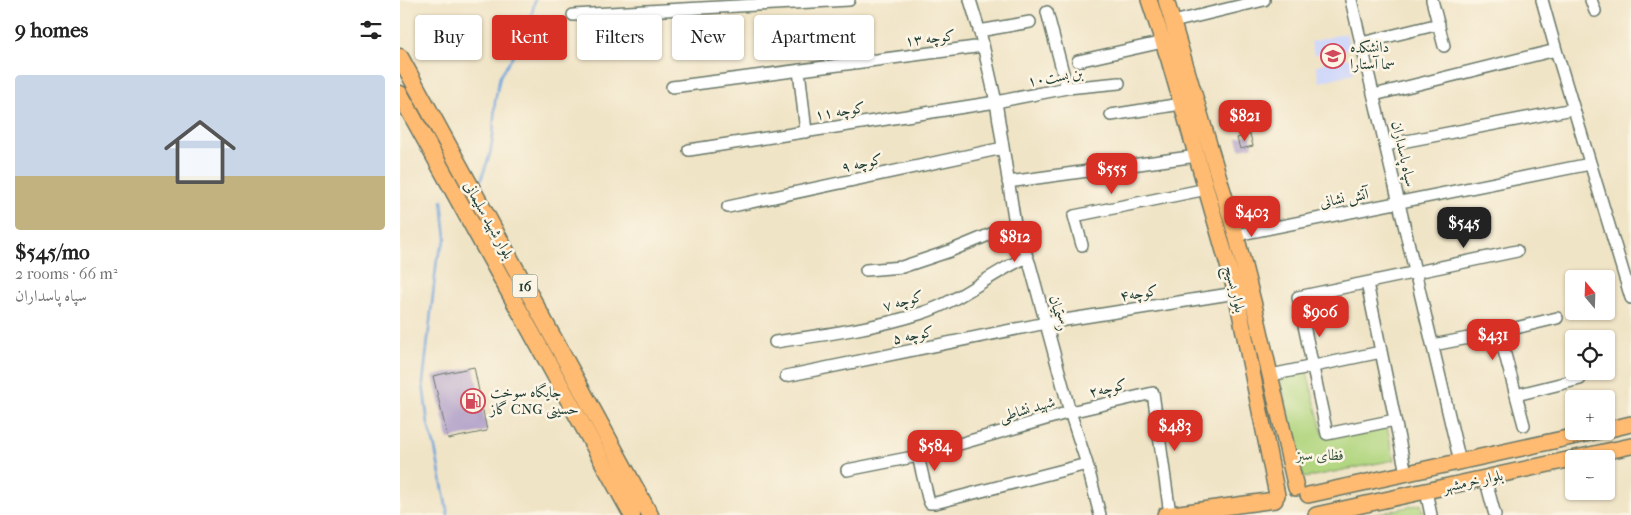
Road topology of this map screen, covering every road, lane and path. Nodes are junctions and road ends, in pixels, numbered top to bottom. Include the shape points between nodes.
1 (849, 0) edge
2 (970, 0) edge
3 (1150, 0) edge
4 (1166, 0) edge
5 (1263, 0) edge
6 (1351, 0) edge
7 (1432, 0) edge
8 (1542, 0) edge
9 (732, 3) edge
10 (680, 4) edge
11 (1047, 12) dead end
12 (573, 14) dead end
13 (1030, 22) dead end
14 (1173, 22) junction
15 (1439, 24) junction
16 (979, 30) junction
17 (1163, 42) junction
18 (1362, 43) junction
19 (983, 46) junction
20 (1444, 46) dead end
21 (1556, 50) junction
22 (400, 57) edge
23 (1078, 61) dead end
24 (799, 70) junction
25 (1119, 83) dead end
26 (672, 87) dead end
27 (1067, 88) junction
28 (400, 94) edge
29 (1374, 94) junction
30 (996, 102) junction
31 (1182, 104) junction
32 (1573, 109) junction
33 (1111, 115) dead end
34 (806, 132) junction
35 (1386, 144) junction
36 (1003, 148) junction
37 (689, 150) dead end
38 (1197, 156) junction
39 (1590, 164) junction
40 (1008, 182) junction
41 (1207, 189) junction
42 (1399, 202) junction
43 (728, 207) dead end
44 (1015, 224) junction
45 (1228, 236) junction
46 (1082, 245) dead end
47 (1517, 251) dead end
48 (1027, 257) junction
49 (866, 270) dead end
50 (1415, 272) junction
51 (1367, 282) junction
52 (1236, 293) junction
53 (1631, 298) edge
54 (1557, 318) dead end
55 (1046, 323) junction
56 (1499, 332) junction
57 (775, 342) dead end
58 (1433, 345) junction
59 (1381, 352) junction
60 (1312, 366) junction
61 (1271, 375) junction
62 (786, 376) dead end
63 (1576, 380) edge
64 (1516, 394) junction
65 (1070, 412) junction
66 (1395, 420) junction
67 (1631, 424) edge
68 (1524, 425) dead end
69 (1615, 428) edge
70 (1565, 438) edge
71 (1631, 446) edge
72 (1499, 453) junction
73 (918, 456) junction
74 (1460, 462) junction
75 (1087, 464) junction
76 (847, 470) dead end
77 (1406, 473) junction
78 (1504, 474) junction
79 (1486, 478) junction
80 (1426, 491) junction
81 (1302, 492) junction
82 (1276, 497) junction
83 (1170, 514) edge
84 (632, 515) edge
85 (650, 515) edge
86 (1100, 515) edge
87 (1166, 515) edge
88 (1276, 515) edge
89 (1310, 515) edge
90 (1316, 515) edge
91 (1431, 515) edge
92 (1495, 515) edge

1 - 9 street
2 - 16 street, رستمیان
3 - 17 main road, بلوار بسیج
4 - 14 main road, بلوار بسیج
5 - 14 street
6 - 18 street, سپاه پاسداران
7 - 15 street
8 - 21 street
9 - 10 street
10 - 12 street
11 - 27 street
13 - 16 street
14 - 45 main road, بلوار بسیج
15 - 18 street
15 - 20 street
16 - 19 street, رستمیان
17 - 23 street
17 - 31 main road, بلوار بسیج
18 - 29 street, سپاه پاسداران
19 - 24 street, کوچه ۱۳
19 - 30 street, رستمیان
21 - 29 street
21 - 32 street
22 - 85 highway, بلوار شهید سلیمانی / 16
24 - 26 street, کوچه ۱۳
24 - 34 street
25 - 27 street, بن بست۱۰
27 - 30 street, بن بست۱۰
28 - 84 highway, بلوار شهید سلیمانی / 16
29 - 35 street, سپاه پاسداران
30 - 34 street, کوچه ۱۱
30 - 36 street, رستمیان
31 - 33 street
31 - 38 main road, بلوار بسیج
32 - 35 street
32 - 39 street
34 - 37 street, کوچه ۱۱
35 - 42 street, سپاه پاسداران
36 - 40 street, رستمیان
36 - 43 street, کوچه ۹
38 - 40 street
38 - 41 main road, بلوار بسیج
39 - 42 street, آتش نشانی
39 - 53 street
40 - 44 street, رستمیان
41 - 45 main road, بلوار بسیج
41 - 46 street via 1074,216
42 - 45 street, آتش نشانی
42 - 50 street, سپاه پاسداران
44 - 48 street, رستمیان
44 - 49 street via 902,267
45 - 52 main road, بلوار بسیج
45 - 61 main road, بلوار بسیج
47 - 50 street
48 - 55 street, رستمیان
48 - 57 street, کوچه ۷ via 968,292 923,313 852,330
50 - 51 street
50 - 58 street, سپاه پاسداران
51 - 59 street
51 - 60 street via 1298,297
52 - 55 street, کوچه۴
52 - 82 main road, بلوار بسیج
54 - 56 street
55 - 62 street, کوچه ۵
55 - 65 street, رستمیان
56 - 58 street
56 - 64 street
58 - 74 street, سپاه پاسداران
59 - 60 street
59 - 66 street
60 - 61 street
60 - 66 street via 1327,434
61 - 81 main road, بلوار بسیج
63 - 64 street
64 - 68 street
65 - 73 street, شهید نشاطی
65 - 75 street, رستمیان
65 - 83 street, کوچه۲ via 1153,393
66 - 77 street
67 - 69 main road
70 - 72 main road, بلوار خرمشهر
71 - 78 main road, بلوار خرمشهر
72 - 74 main road, بلوار خرمشهر
72 - 78 main road
73 - 75 street via 930,503
73 - 76 street, شهید نشاطی
74 - 77 main road, بلوار خرمشهر
75 - 86 street, رستمیان
77 - 81 main road, بلوار خرمشهر
78 - 79 main road, بلوار خرمشهر
79 - 80 main road, بلوار خرمشهر
79 - 92 street
80 - 90 main road, بلوار خرمشهر
80 - 91 street
81 - 82 main road, بلوار خرمشهر via 1286,489
81 - 89 main road, بلوار بسیج via 1312,506
82 - 83 main road
82 - 88 main road, بلوار بسیج
83 - 87 main road

